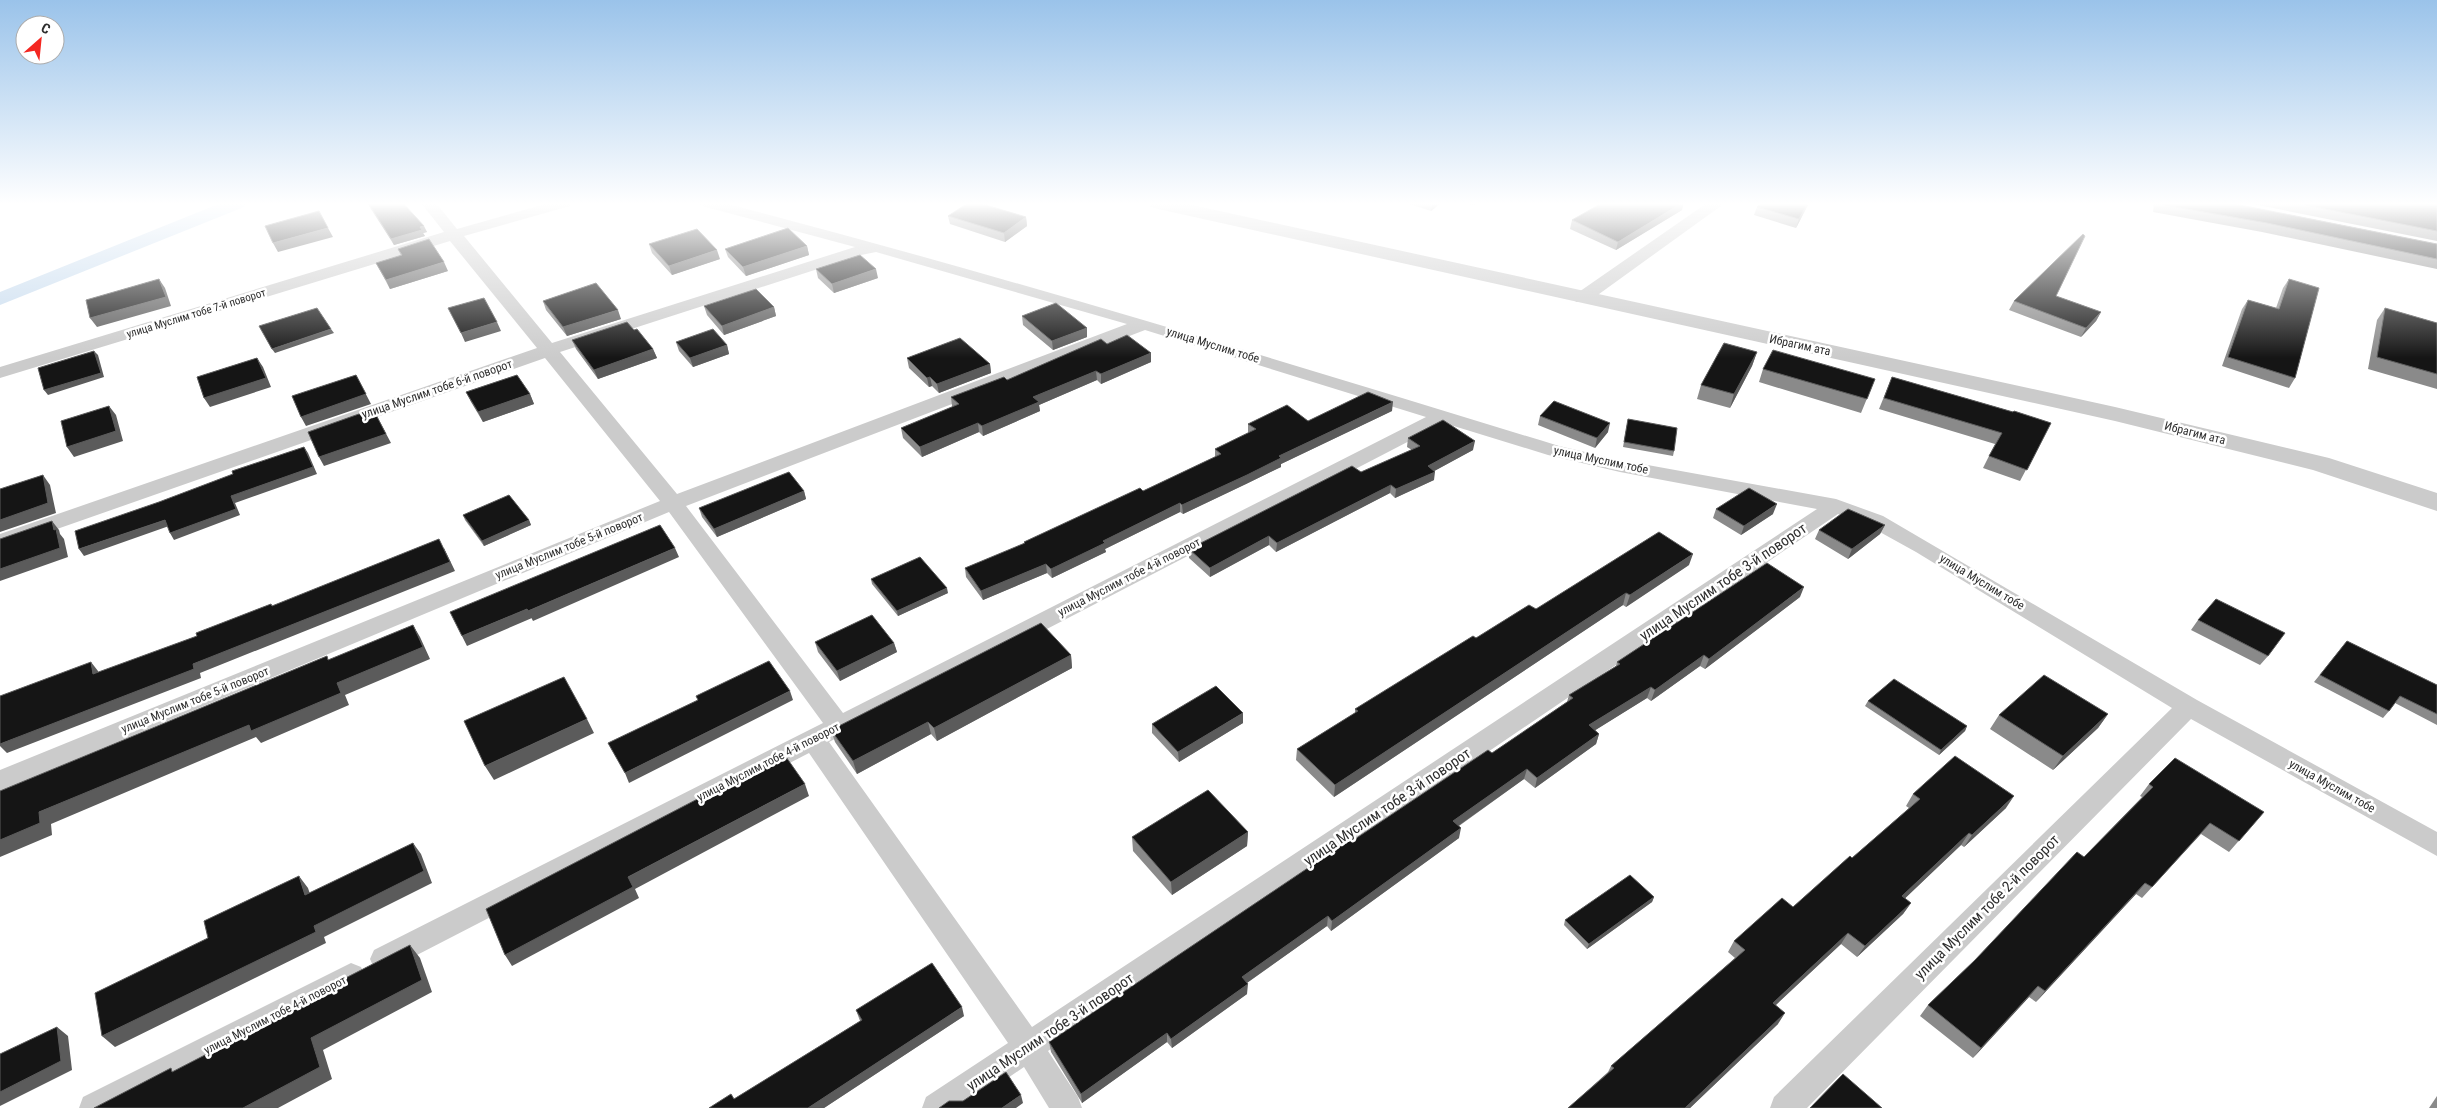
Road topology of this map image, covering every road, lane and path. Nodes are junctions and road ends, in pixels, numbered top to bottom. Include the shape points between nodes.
1 (387, 255) edge
2 (472, 255) edge
3 (849, 255) edge
4 (901, 255) edge
5 (1389, 255) edge
6 (1644, 255) edge
7 (1582, 298) junction
8 (1144, 324) junction
9 (549, 350) junction
10 (0, 372) edge
11 (1443, 416) junction
12 (2437, 502) edge
13 (672, 503) junction
14 (1836, 506) junction
15 (0, 542) edge
16 (2189, 706) junction
17 (838, 726) junction
18 (812, 739) junction
19 (0, 781) edge
20 (2437, 845) edge
21 (1028, 1047) junction
22 (94, 1108) edge
23 (937, 1108) edge
24 (1067, 1108) edge
25 (1785, 1108) edge

1 - 10 street, улица Муслим тобе 7-й поворот
2 - 9 street
3 - 9 street, улица Муслим тобе 6-й поворот
4 - 8 street, улица Муслим тобе
5 - 7 street, Ибрагим ата
6 - 7 street
7 - 12 street, Ибрагим ата via 2115,414 2320,464
8 - 11 street, улица Муслим тобе
8 - 13 street, улица Муслим тобе 5-й поворот
9 - 13 street
9 - 15 street, улица Муслим тобе 6-й поворот
11 - 14 street, улица Муслим тобе via 1564,453
11 - 17 street, улица Муслим тобе 4-й поворот
13 - 17 street
13 - 19 street, улица Муслим тобе 5-й поворот
14 - 16 street, улица Муслим тобе via 1876,521 1923,547
14 - 21 street, улица Муслим тобе 3-й поворот
16 - 20 street, улица Муслим тобе
16 - 25 street, улица Муслим тобе 2-й поворот
17 - 18 street, улица Муслим тобе 4-й поворот
18 - 21 street
18 - 22 street, улица Муслим тобе 4-й поворот
21 - 23 street, улица Муслим тобе 3-й поворот
21 - 24 street

